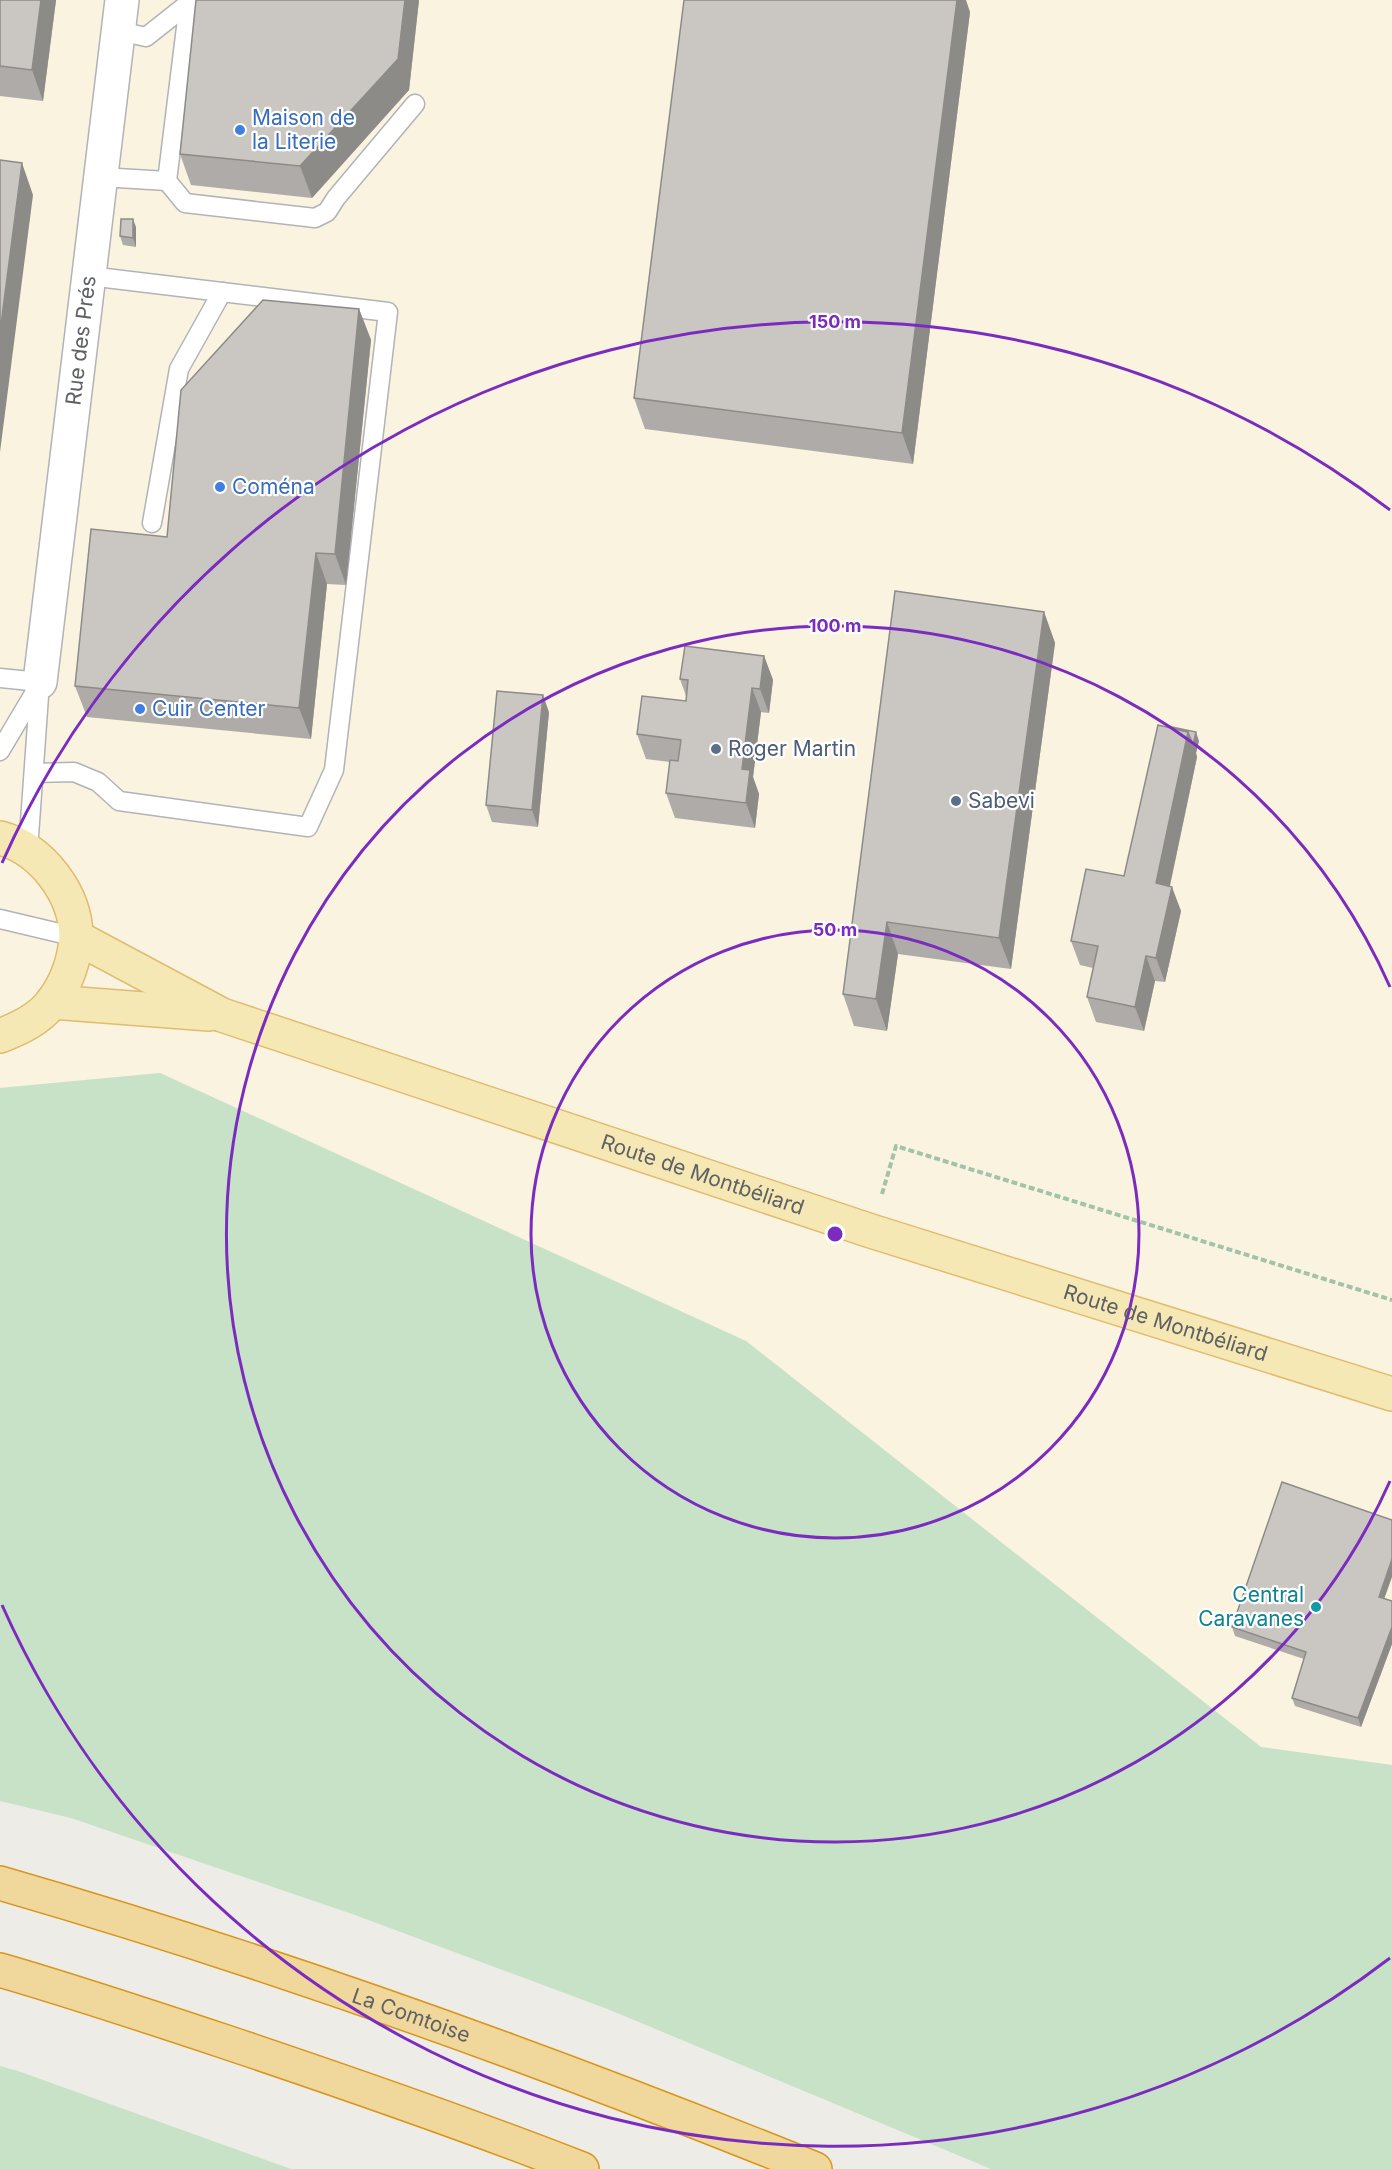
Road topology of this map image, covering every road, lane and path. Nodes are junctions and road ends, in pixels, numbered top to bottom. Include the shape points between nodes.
1 (190, 2) edge
2 (120, 15) edge
3 (415, 104) dead end
4 (101, 177) junction
5 (167, 181) junction
6 (89, 276) junction
7 (222, 292) junction
8 (152, 523) dead end
9 (0, 678) edge
10 (40, 682) junction
11 (0, 751) edge
12 (34, 773) junction
13 (14, 844) edge
14 (0, 920) edge
15 (76, 937) junction
16 (52, 1002) junction
17 (222, 1015) junction
18 (0, 1036) edge
19 (872, 1231) junction
20 (1392, 1300) edge
21 (1392, 1394) edge
22 (0, 1883) edge
23 (0, 1970) edge
24 (582, 2169) edge
25 (815, 2169) edge

1 - 2 lane via 146,37
1 - 5 lane
2 - 4 street, Rue des Prés
3 - 5 lane via 327,212 315,218 186,203
4 - 5 lane
4 - 6 street, Rue des Prés
6 - 7 lane
6 - 10 street, Rue des Prés
7 - 8 lane via 179,369
7 - 12 lane via 388,312 334,770 308,827 119,801 98,782 74,772
9 - 10 lane
10 - 11 lane
10 - 12 lane
12 - 13 lane
13 - 15 main road via 53,873 70,904
14 - 15 lane
15 - 16 main road via 70,972
15 - 17 main road, Route de Montbéliard
16 - 17 main road, Route de Montbéliard
16 - 18 main road via 28,1024
17 - 19 main road, Route de Montbéliard
19 - 20 path via 896,1146
19 - 21 main road, Route de Montbéliard
22 - 25 highway, La Comtoise via 289,1973 558,2068
23 - 24 highway via 293,2064

